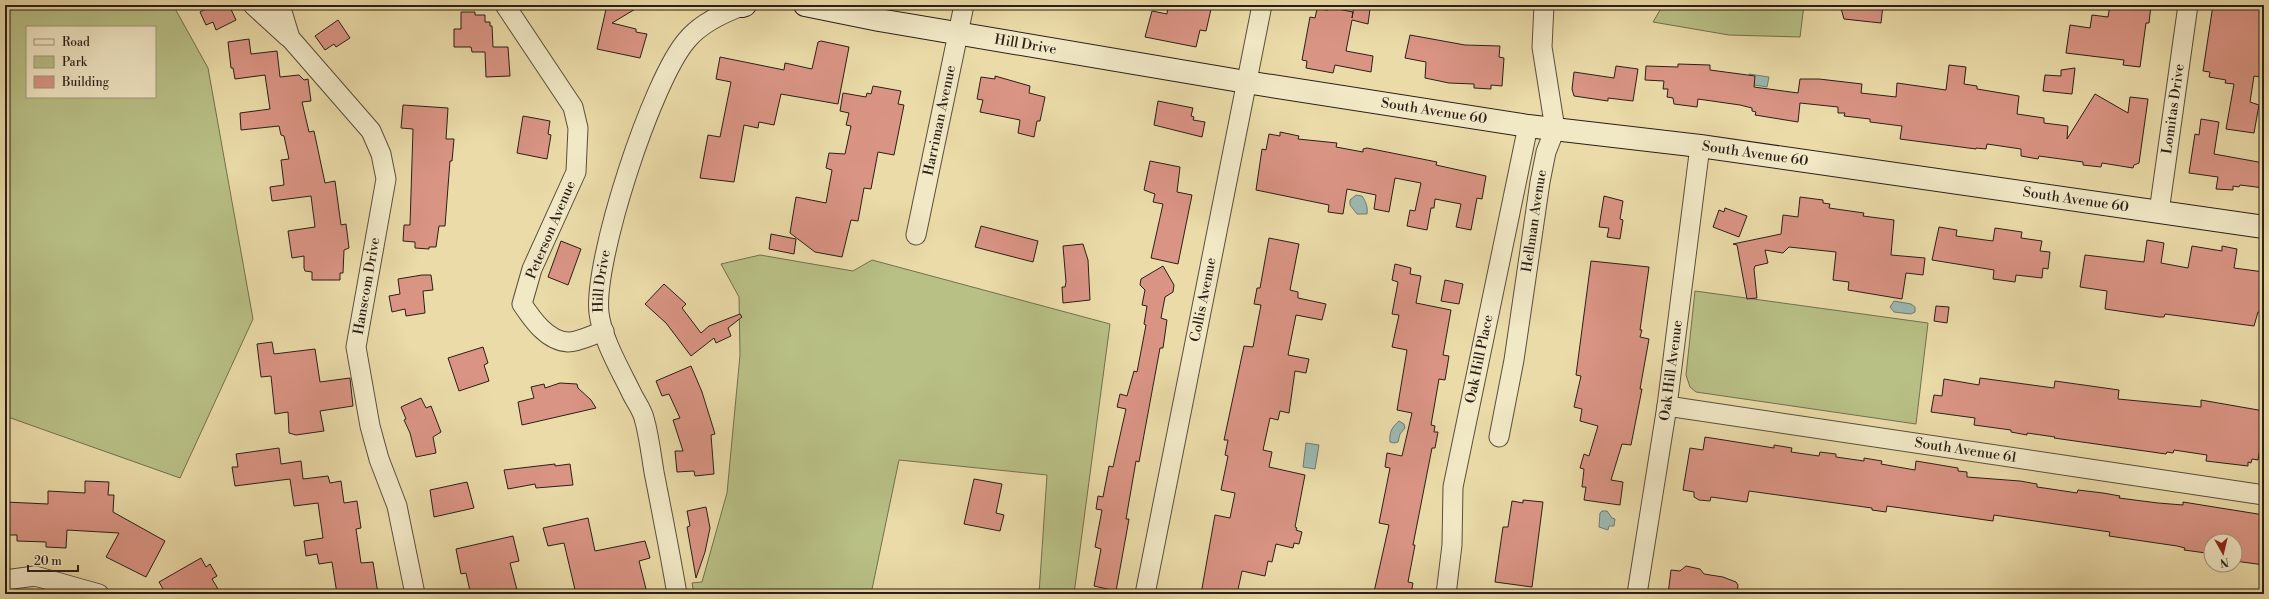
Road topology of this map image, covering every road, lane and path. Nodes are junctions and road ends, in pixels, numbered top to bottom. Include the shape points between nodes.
1 (253, 5) edge
2 (280, 5) edge
3 (505, 5) edge
4 (743, 5) edge
5 (805, 5) edge
6 (964, 5) edge
7 (1262, 5) edge
8 (1544, 5) edge
9 (2188, 5) edge
10 (959, 33) junction
11 (290, 38) junction
12 (1246, 82) junction
13 (1528, 126) junction
14 (1555, 129) junction
15 (1700, 146) junction
16 (2159, 212) junction
17 (2264, 227) edge
18 (916, 235) dead end
19 (604, 331) junction
20 (1667, 406) junction
21 (1500, 438) dead end
22 (2264, 494) edge
23 (5, 580) edge
24 (99, 594) edge
25 (415, 594) edge
26 (677, 594) edge
27 (1145, 594) edge
28 (1446, 594) edge
29 (1637, 594) edge

1 - 11 street
2 - 11 street, Hanscom Drive
3 - 19 street, Peterson Avenue via 573,107 578,128 576,172 532,269 522,304 532,320 547,334 568,342
4 - 19 street, Hill Drive via 707,23 687,39 657,91 619,204 599,280 598,310
5 - 10 street, Hill Drive
6 - 10 street, Harriman Avenue
7 - 12 street, Collis Avenue
8 - 14 street via 1542,47
9 - 16 street, Lomitas Drive
10 - 12 street, Hill Drive
10 - 18 street, Harriman Avenue
11 - 25 street, Hanscom Drive via 371,132 381,154 386,179 356,347 370,426 379,459 397,506
12 - 13 street, South Avenue 60
12 - 27 street, Collis Avenue
13 - 14 street, South Avenue 60
13 - 28 street, Oak Hill Place via 1453,487 1452,545
14 - 15 street, South Avenue 60
14 - 21 street, Hellman Avenue via 1546,152 1539,188
15 - 16 street, South Avenue 60
15 - 20 street, Oak Hill Avenue
16 - 17 street, South Avenue 60
19 - 26 street, Hill Drive via 644,417
20 - 22 street, South Avenue 61
20 - 29 street, Oak Hill Avenue
23 - 24 street via 35,576

